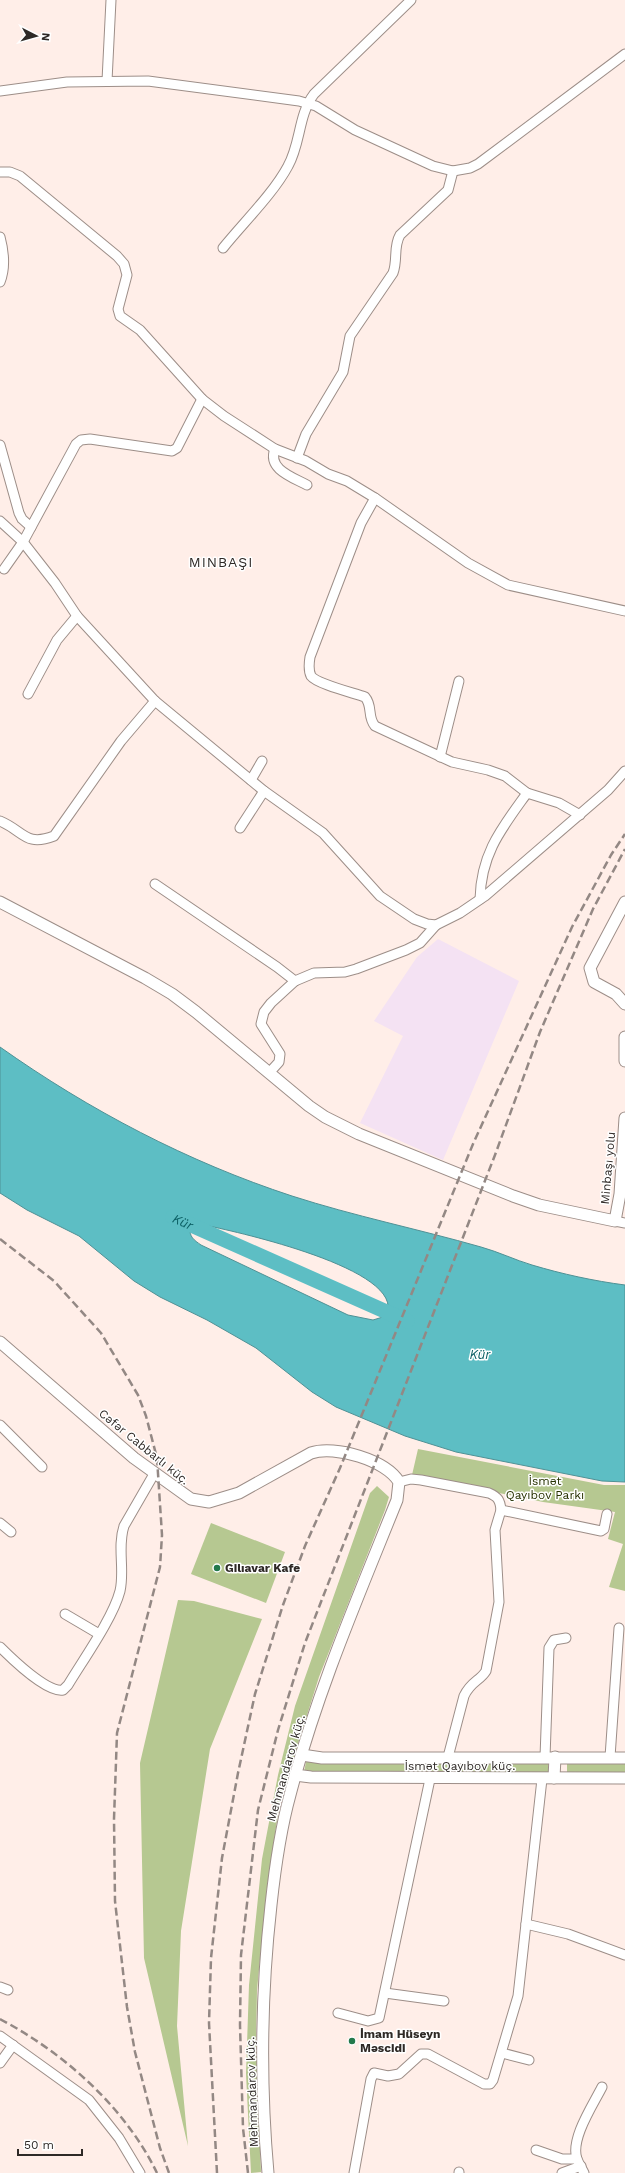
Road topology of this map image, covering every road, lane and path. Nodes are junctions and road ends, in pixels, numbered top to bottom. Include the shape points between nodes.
1 (111, 0) edge
2 (411, 0) edge
3 (625, 54) edge
4 (107, 81) junction
5 (0, 91) edge
6 (307, 103) junction
7 (454, 171) junction
8 (0, 172) edge
9 (0, 236) edge
10 (223, 248) dead end
11 (0, 282) edge
12 (202, 399) junction
13 (0, 445) edge
14 (275, 449) junction
15 (297, 458) junction
16 (307, 485) dead end
17 (375, 498) junction
18 (0, 521) edge
19 (31, 526) junction
20 (23, 542) junction
21 (4, 568) dead end
22 (625, 611) edge
23 (77, 616) junction
24 (459, 681) dead end
25 (28, 694) dead end
26 (155, 701) junction
27 (440, 757) junction
28 (262, 761) dead end
29 (625, 771) edge
30 (251, 780) junction
31 (264, 791) junction
32 (527, 793) junction
33 (580, 815) junction
34 (0, 821) edge
35 (240, 828) dead end
36 (155, 884) dead end
37 (480, 899) junction
38 (0, 902) edge
39 (625, 902) edge
40 (436, 925) junction
41 (295, 981) junction
42 (625, 1004) edge
43 (625, 1037) edge
44 (625, 1061) edge
45 (269, 1073) junction
46 (625, 1118) edge
47 (620, 1222) edge
48 (0, 1342) edge
49 (0, 1425) edge
50 (42, 1467) dead end
51 (154, 1474) junction
52 (399, 1482) junction
53 (501, 1510) junction
54 (607, 1514) dead end
55 (0, 1523) edge
56 (11, 1532) dead end
57 (65, 1614) dead end
58 (619, 1628) dead end
59 (99, 1634) junction
60 (566, 1638) dead end
61 (0, 1647) edge
62 (302, 1755) junction
63 (448, 1757) junction
64 (550, 1757) junction
65 (610, 1757) junction
66 (625, 1758) edge
67 (295, 1775) junction
68 (554, 1778) junction
69 (625, 1778) edge
70 (430, 1779) junction
71 (542, 1779) junction
72 (526, 1924) junction
73 (625, 1956) edge
74 (385, 1993) junction
75 (444, 2001) dead end
76 (338, 2012) dead end
77 (0, 2036) edge
78 (13, 2045) junction
79 (502, 2054) junction
80 (529, 2060) dead end
81 (0, 2063) edge
82 (602, 2087) dead end
83 (536, 2150) dead end
84 (581, 2166) edge
85 (140, 2173) edge
86 (268, 2173) edge
87 (354, 2173) edge
88 (562, 2173) edge

1 - 4 street
2 - 6 street via 326,81
3 - 7 street via 478,164
4 - 5 street via 67,82
4 - 6 street via 148,81
6 - 7 street via 355,130 433,166
6 - 10 street via 289,165
7 - 15 street via 448,190 400,235 396,242 396,265 393,273 350,336 343,372 306,434
8 - 12 street via 20,176 117,256 124,264 127,275 118,309 120,316 140,330
9 - 11 street via 4,257 4,272
12 - 14 street
12 - 19 street via 177,448 172,451 90,439 81,440 76,444
13 - 19 street via 19,513
14 - 15 street
14 - 16 street via 273,463
15 - 17 street via 347,481
17 - 22 street via 468,564 508,584
17 - 27 street via 361,523 310,657 309,666 312,676 318,681 365,697 371,721 375,726
18 - 20 street
19 - 20 street
20 - 21 street
20 - 23 street
23 - 25 street via 57,640
23 - 26 street
24 - 27 street
26 - 30 street
26 - 34 street via 120,741 54,836 36,841
27 - 32 street via 505,776
28 - 30 street
29 - 33 street
30 - 31 street
31 - 35 street
31 - 40 street via 333,842 390,904 414,919
32 - 33 street via 559,803
32 - 37 street via 496,835 486,857 480,882
33 - 37 street
36 - 41 street
37 - 40 street
38 - 45 street via 172,994
39 - 42 street via 590,968 594,982 616,994
40 - 41 street via 420,943 406,950 356,969 314,973
41 - 45 street via 264,1012 261,1024 280,1054 279,1062
43 - 44 street
45 - 47 street via 325,1117 359,1134 540,1205
46 - 47 street, Minbaşı yolu via 619,1200
48 - 51 street, Cəfər Cabbarlı küç.
49 - 50 street
51 - 52 street, Cəfər Cabbarlı küç. via 190,1499 209,1502 239,1493 312,1452 330,1449 389,1470
51 - 59 street via 124,1526 121,1535 120,1591
52 - 53 street via 421,1480 489,1493 497,1496
52 - 62 street, Mehmandarov küç. via 397,1500 346,1626
53 - 54 street via 602,1531
53 - 63 street via 496,1530 499,1602 486,1671 469,1686 464,1696
55 - 56 street
57 - 59 street
58 - 65 street
59 - 61 street via 68,1685 59,1691 53,1690 22,1667
60 - 64 street via 554,1640 550,1648
62 - 63 street, İsmət Qayıbov küç. via 322,1758
62 - 67 street, Mehmandarov küç.
63 - 64 street, İsmət Qayıbov küç.
64 - 65 street, İsmət Qayıbov küç.
64 - 68 street
65 - 66 street, İsmət Qayıbov küç.
67 - 70 street, İsmət Qayıbov küç.
67 - 86 street, Mehmandarov küç. via 276,1863 264,1977 262,2054
68 - 69 street, İsmət Qayıbov küç.
68 - 71 street, İsmət Qayıbov küç.
70 - 71 street, İsmət Qayıbov küç.
70 - 74 street
71 - 72 street
72 - 73 street via 568,1934
72 - 79 street via 518,1996
74 - 75 street
74 - 76 street via 379,2018 374,2021
77 - 78 street
78 - 81 street
78 - 85 street via 88,2100 119,2138
79 - 80 street
79 - 87 street via 490,2084 484,2084 428,2054 421,2054 399,2074 388,2076 374,2073 370,2080
82 - 84 street via 582,2124 576,2147
83 - 84 street
84 - 88 street

